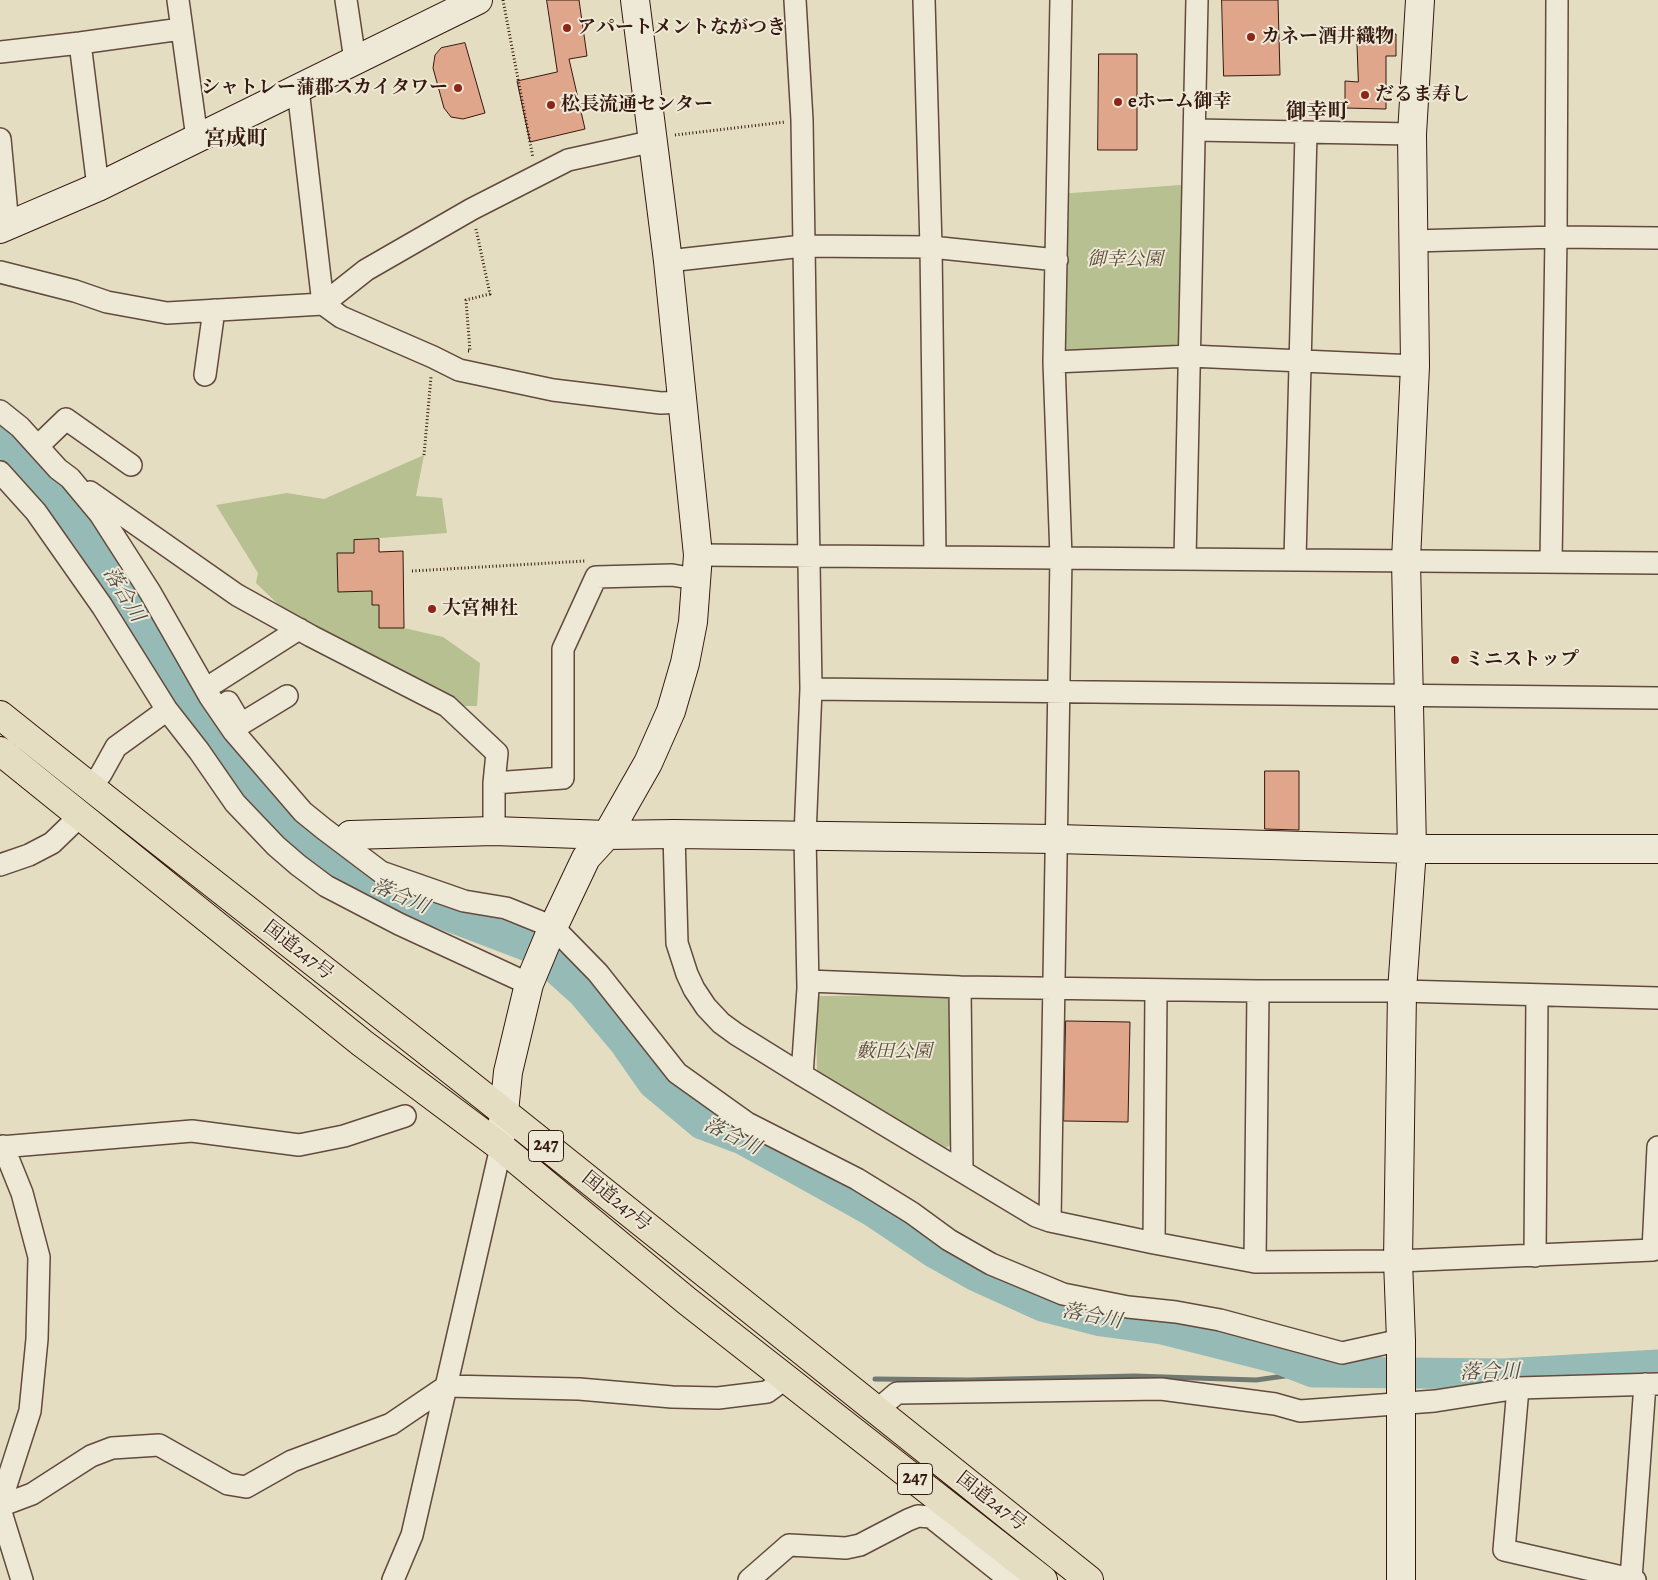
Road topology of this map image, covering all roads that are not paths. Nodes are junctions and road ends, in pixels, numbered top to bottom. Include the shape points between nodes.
1 (178, 0) edge
2 (346, 0) edge
3 (478, 0) edge
4 (635, 0) edge
5 (795, 0) edge
6 (924, 0) edge
7 (1062, 0) edge
8 (1197, 0) edge
9 (1420, 0) edge
10 (1557, 0) edge
11 (182, 29) junction
12 (80, 43) junction
13 (0, 52) edge
14 (355, 60) junction
15 (298, 89) junction
16 (1195, 130) junction
17 (1306, 133) junction
18 (1412, 134) junction
19 (0, 138) edge
20 (197, 138) junction
21 (653, 139) junction
22 (98, 188) junction
23 (4, 227) edge
24 (1556, 237) junction
25 (1658, 238) edge
26 (1413, 242) junction
27 (803, 246) junction
28 (931, 247) junction
29 (1058, 260) junction
30 (668, 261) junction
31 (0, 272) edge
32 (323, 304) junction
33 (214, 310) junction
34 (1190, 356) junction
35 (1299, 360) junction
36 (1054, 362) junction
37 (1415, 366) junction
38 (205, 375) dead end
39 (683, 402) junction
40 (0, 411) edge
41 (38, 446) junction
42 (131, 465) dead end
43 (0, 472) edge
44 (70, 478) junction
45 (809, 555) junction
46 (935, 556) junction
47 (1061, 557) junction
48 (1185, 559) junction
49 (1295, 559) junction
50 (1406, 560) junction
51 (1551, 562) junction
52 (1658, 563) edge
53 (697, 567) junction
54 (141, 578) junction
55 (299, 629) junction
56 (216, 682) junction
57 (811, 689) junction
58 (1059, 692) junction
59 (287, 696) dead end
60 (1409, 696) junction
61 (1658, 698) edge
62 (168, 710) junction
63 (0, 714) edge
64 (0, 751) edge
65 (494, 783) junction
66 (90, 787) junction
67 (81, 815) junction
68 (494, 831) junction
69 (674, 834) junction
70 (350, 835) dead end
71 (607, 835) junction
72 (805, 836) junction
73 (1057, 839) junction
74 (1412, 849) junction
75 (1658, 849) edge
76 (0, 865) edge
77 (551, 932) junction
78 (808, 981) junction
79 (529, 984) junction
80 (960, 987) junction
81 (1054, 989) junction
82 (1156, 990) junction
83 (1258, 991) junction
84 (1402, 991) junction
85 (1537, 995) junction
86 (1658, 998) edge
87 (802, 1075) junction
88 (504, 1112) junction
89 (405, 1116) dead end
90 (1, 1147) edge
91 (501, 1147) junction
92 (1658, 1148) edge
93 (962, 1170) junction
94 (1050, 1221) junction
95 (1154, 1244) junction
96 (1535, 1256) junction
97 (1398, 1261) junction
98 (1255, 1262) junction
99 (1401, 1340) junction
100 (786, 1378) junction
101 (1651, 1384) edge
102 (447, 1386) junction
103 (1518, 1388) junction
104 (1400, 1403) junction
105 (876, 1411) junction
106 (0, 1506) edge
107 (1633, 1579) edge
108 (22, 1580) edge
109 (393, 1580) edge
110 (749, 1580) edge
111 (1010, 1580) edge
112 (1043, 1580) edge
113 (1089, 1580) edge
114 (1402, 1580) edge

1 - 11 street
2 - 14 street
3 - 14 street
4 - 21 street
5 - 27 street via 802,120
6 - 28 street
7 - 29 street
8 - 16 street
9 - 18 street
10 - 24 street
11 - 12 street
11 - 20 street
12 - 13 street
12 - 22 street
14 - 15 street
15 - 20 street
15 - 32 street
16 - 17 street
16 - 34 street
17 - 18 street
17 - 35 street
18 - 26 street
19 - 23 street
20 - 22 street
21 - 30 street
21 - 32 street via 568,160 472,209 366,270
22 - 23 street
24 - 25 street
24 - 26 street
24 - 51 street
26 - 37 street
27 - 28 street
27 - 30 street
27 - 45 street
28 - 29 street
28 - 46 street
29 - 36 street
30 - 39 street
31 - 33 street via 107,302 166,313
32 - 33 street
32 - 39 street via 341,317 459,370 553,390 662,403
33 - 38 street
34 - 35 street
34 - 36 street
34 - 48 street
35 - 37 street
35 - 49 street
36 - 47 street
37 - 50 street
39 - 53 street
40 - 41 street
41 - 42 street via 66,419
41 - 44 street
43 - 62 street via 36,512 102,606
44 - 54 street via 100,514
44 - 55 street via 237,595
45 - 46 street
45 - 53 street
45 - 57 street
46 - 47 street
47 - 48 street
47 - 58 street
48 - 49 street
49 - 50 street
50 - 51 street
50 - 60 street
51 - 52 street
53 - 65 street via 672,576 596,577 563,650 563,778
53 - 71 street via 686,663 671,711 648,763
54 - 56 street via 154,586
54 - 77 street via 234,732 303,812 381,872 464,901 506,908
55 - 56 street
55 - 65 street via 447,706 497,754
56 - 59 street via 241,724
57 - 58 street
57 - 72 street
58 - 60 street
58 - 73 street
60 - 61 street
60 - 74 street
62 - 66 street via 116,747
62 - 79 street via 235,802 298,865 326,886 399,924
63 - 66 highway, 国道247号 / 247
64 - 67 highway, 国道247号 / 247
65 - 68 street
66 - 88 highway, 国道247号 / 247
67 - 76 street via 52,843
67 - 91 highway, 国道247号 / 247 via 362,1043
68 - 70 street
68 - 71 street
69 - 71 street
69 - 72 street
69 - 87 street via 677,944 694,989 721,1023
71 - 77 street via 586,858
72 - 73 street
72 - 78 street
73 - 74 street
73 - 81 street
74 - 75 street
74 - 84 street
77 - 79 street
77 - 99 street via 598,973 677,1073 747,1123 857,1179 991,1264 1063,1294 1220,1320 1342,1353
78 - 80 street
78 - 87 street
79 - 88 street via 508,1072
80 - 81 street
80 - 93 street
81 - 82 street
81 - 94 street
82 - 83 street
82 - 95 street
83 - 84 street
83 - 98 street
84 - 85 street
84 - 97 street
85 - 86 street
85 - 96 street
87 - 93 street
88 - 91 street
88 - 105 highway, 国道247号 / 247
89 - 90 street via 344,1136 299,1145 192,1132
90 - 106 street via 22,1194 39,1257 37,1339 30,1411
91 - 100 highway, 国道247号 / 247 via 687,1301
91 - 102 street
92 - 96 street via 1653,1250
93 - 94 street via 1036,1216
94 - 95 street
95 - 98 street
96 - 97 street
97 - 98 street
97 - 99 street
99 - 104 street
100 - 102 street via 767,1392 718,1398 579,1389
100 - 112 highway, 国道247号 / 247
101 - 103 street
101 - 107 street
102 - 106 street via 391,1424 292,1460 246,1486 228,1484 159,1445 112,1448 91,1456 32,1494
102 - 109 street via 412,1535
103 - 104 street
103 - 107 street via 1504,1550
104 - 105 street via 1300,1411 1276,1404 1161,1389 961,1392 897,1393
104 - 114 street
105 - 113 highway, 国道247号 / 247
106 - 108 street
110 - 111 street via 789,1545 846,1548 860,1545 918,1516 931,1517

